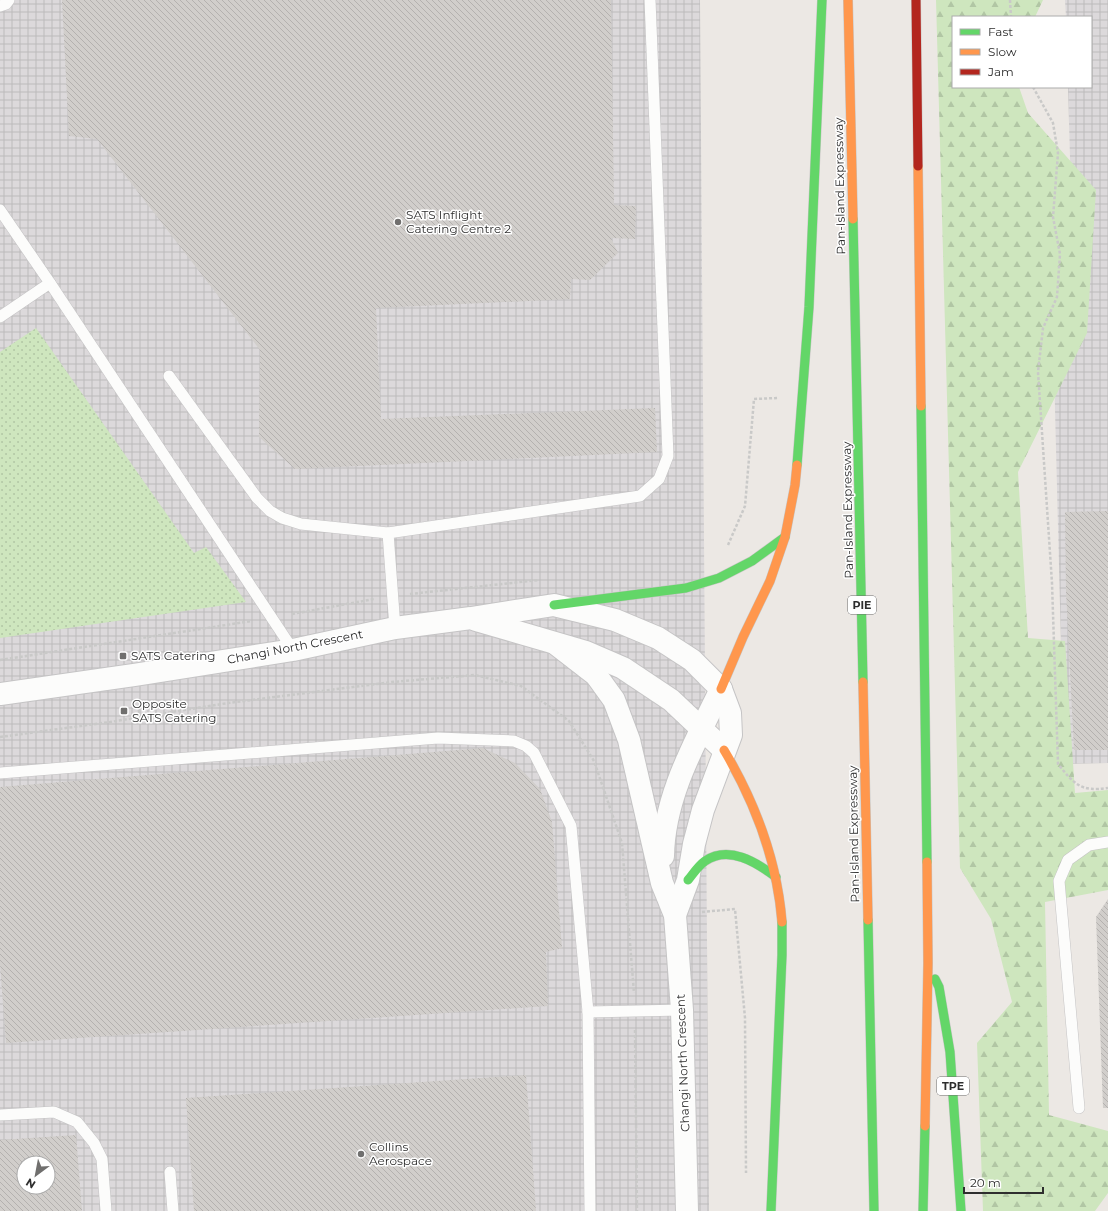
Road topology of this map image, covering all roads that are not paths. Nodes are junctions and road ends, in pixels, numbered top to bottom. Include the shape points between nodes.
1 (9, 0) edge
2 (650, 0) edge
3 (822, 0) edge
4 (848, 0) edge
5 (916, 0) edge
6 (0, 6) edge
7 (0, 210) edge
8 (50, 283) junction
9 (0, 316) edge
10 (170, 376) dead end
11 (388, 533) junction
12 (785, 537) junction
13 (554, 605) junction
14 (471, 618) junction
15 (395, 628) junction
16 (556, 644) junction
17 (293, 650) junction
18 (721, 689) junction
19 (0, 694) edge
20 (702, 728) junction
21 (724, 750) junction
22 (0, 773) edge
23 (1108, 842) edge
24 (776, 877) junction
25 (688, 880) junction
26 (662, 883) junction
27 (675, 915) junction
28 (928, 963) junction
29 (682, 1010) junction
30 (588, 1012) junction
31 (1079, 1108) dead end
32 (0, 1115) edge
33 (170, 1172) dead end
34 (106, 1211) edge
35 (173, 1211) edge
36 (590, 1211) edge
37 (687, 1211) edge
38 (771, 1211) edge
39 (874, 1211) edge
40 (923, 1211) edge
41 (962, 1211) edge

1 - 6 lane
2 - 11 lane via 668,456 659,479 640,496
3 - 12 highway via 803,397 796,485
4 - 39 highway, Pan-Island Expressway / PIE
5 - 28 highway
7 - 8 lane
8 - 9 lane
8 - 17 lane
10 - 11 lane via 257,498 270,511 301,524
11 - 15 lane
12 - 13 highway via 752,561 719,578 686,588
12 - 18 highway via 770,581
13 - 14 street, Changi North Crescent
13 - 18 street, Changi North Crescent via 615,620 658,638 692,660
14 - 15 street, Changi North Crescent
14 - 16 street, Changi North Crescent
15 - 17 street, Changi North Crescent
16 - 20 street, Changi North Crescent via 586,652 623,668 671,700
16 - 26 street, Changi North Crescent via 596,676 614,700 629,740
17 - 19 street, Changi North Crescent
18 - 20 street, Changi North Crescent
18 - 21 street, Changi North Crescent via 732,724 731,735
20 - 21 street, Changi North Crescent
20 - 26 street, Changi North Crescent via 670,802 663,836
21 - 24 highway via 742,779 760,819
21 - 25 street, Changi North Crescent via 694,844
22 - 30 lane via 438,738 514,741 534,753 571,826
23 - 31 lane via 1089,845 1068,860 1059,881
24 - 25 highway via 758,863 738,854 719,855 704,862
24 - 38 highway via 782,915
25 - 27 street, Changi North Crescent
26 - 27 street, Changi North Crescent
27 - 29 street, Changi North Crescent
28 - 40 highway
28 - 41 highway, TPE via 939,987 948,1030
29 - 30 lane
29 - 37 street, Changi North Crescent
30 - 36 lane
32 - 34 lane via 54,1112 77,1122 94,1143 102,1159
33 - 35 lane

